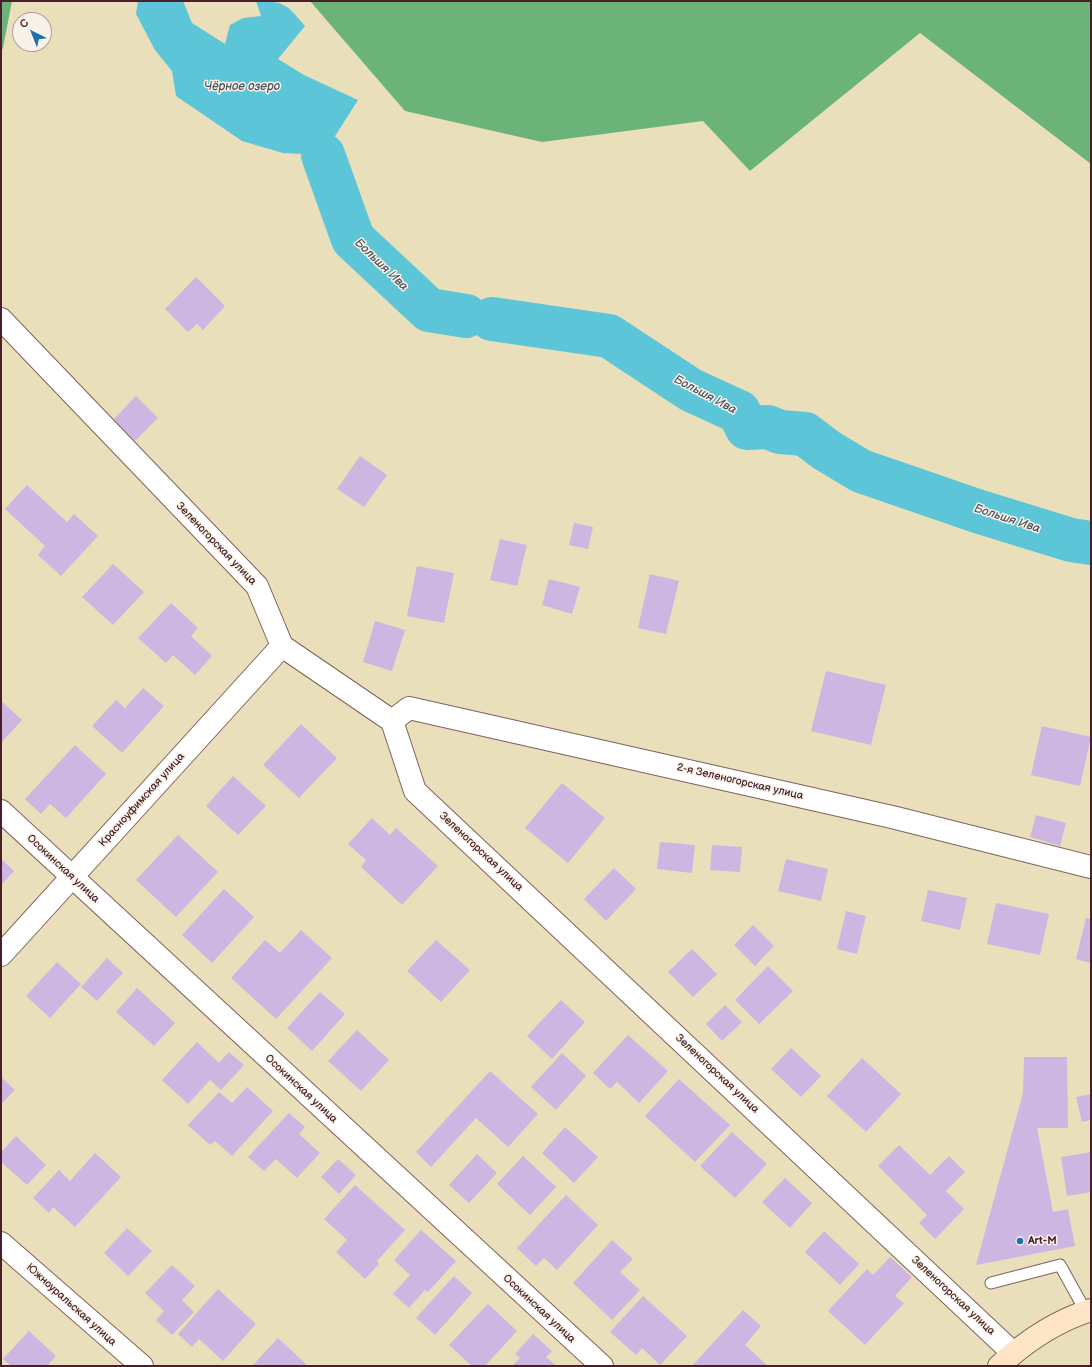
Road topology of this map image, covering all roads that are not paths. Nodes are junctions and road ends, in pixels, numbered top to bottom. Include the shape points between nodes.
1 (1, 320) edge
2 (282, 646) junction
3 (392, 722) junction
4 (1, 811) edge
5 (1091, 867) edge
6 (71, 877) junction
7 (1, 955) edge
8 (1, 1243) edge
9 (991, 1283) dead end
10 (1088, 1311) edge
11 (1006, 1360) edge
12 (142, 1366) edge
13 (602, 1366) edge

1 - 2 street, Зеленогорская улица via 257,586
2 - 3 street
2 - 6 street, Красноуфимская улица
3 - 5 street, 2-я Зеленогорская улица via 410,708 892,817
3 - 11 street, Зеленогорская улица via 415,790
4 - 6 street, Осокинская улица
6 - 7 street, Красноуфимская улица
6 - 13 street, Осокинская улица
8 - 12 street, Южноуральская улица
9 - 10 lane via 1060,1265
10 - 11 main road via 1043,1332

